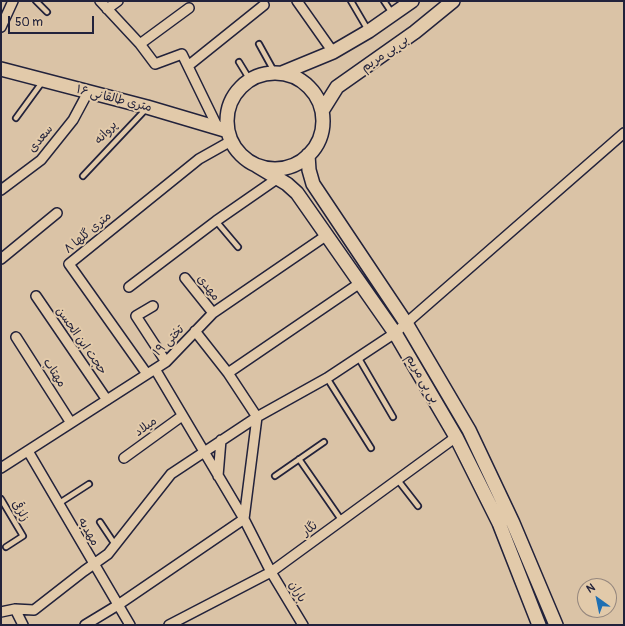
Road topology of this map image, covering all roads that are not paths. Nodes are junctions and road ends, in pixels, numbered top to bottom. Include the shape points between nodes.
1 (13, 1) edge
2 (36, 1) edge
3 (100, 1) edge
4 (118, 1) edge
5 (297, 1) edge
6 (350, 1) edge
7 (384, 1) edge
8 (412, 1) edge
9 (454, 1) edge
10 (264, 5) dead end
11 (189, 8) dead end
12 (107, 9) junction
13 (47, 12) dead end
14 (393, 14) junction
15 (1, 27) edge
16 (369, 31) junction
17 (140, 44) junction
18 (258, 44) dead end
19 (332, 52) junction
20 (240, 62) dead end
21 (188, 66) junction
22 (1, 70) edge
23 (279, 73) junction
24 (250, 80) junction
25 (43, 81) junction
26 (88, 92) junction
27 (147, 107) junction
28 (322, 112) junction
29 (16, 118) dead end
30 (225, 133) junction
31 (624, 134) edge
32 (308, 155) junction
33 (257, 166) junction
34 (83, 176) dead end
35 (278, 178) junction
36 (1, 190) edge
37 (57, 213) dead end
38 (216, 221) junction
39 (327, 235) junction
40 (238, 247) dead end
41 (1, 259) edge
42 (185, 278) dead end
43 (360, 283) junction
44 (129, 287) dead end
45 (36, 296) dead end
46 (153, 306) dead end
47 (212, 313) junction
48 (406, 323) junction
49 (195, 331) junction
50 (395, 333) junction
51 (16, 337) dead end
52 (358, 356) junction
53 (166, 362) junction
54 (151, 372) junction
55 (228, 374) junction
56 (326, 378) junction
57 (107, 400) junction
58 (182, 416) junction
59 (257, 417) junction
60 (392, 417) dead end
61 (72, 423) junction
62 (456, 437) junction
63 (221, 440) junction
64 (324, 442) dead end
65 (371, 448) dead end
66 (28, 451) junction
67 (203, 452) junction
68 (124, 458) dead end
69 (299, 459) junction
70 (1, 468) edge
71 (218, 476) junction
72 (275, 476) dead end
73 (397, 479) junction
74 (89, 484) dead end
75 (1, 499) edge
76 (58, 504) junction
77 (418, 506) dead end
78 (244, 519) junction
79 (342, 521) junction
80 (100, 522) dead end
81 (116, 546) junction
82 (6, 547) dead end
83 (93, 565) junction
84 (271, 572) junction
85 (118, 605) junction
86 (15, 609) junction
87 (1, 612) edge
88 (176, 624) edge
89 (24, 625) edge
90 (85, 625) edge
91 (130, 625) edge
92 (303, 625) edge
93 (540, 625) edge
94 (556, 625) edge

1 - 15 street
2 - 13 lane
3 - 12 street
4 - 12 street
5 - 19 street
6 - 16 lane
7 - 14 lane
8 - 14 street
9 - 28 street, بی بی مریم via 337,87
10 - 21 street
11 - 17 street
12 - 17 street
14 - 16 street
16 - 19 street
17 - 21 street via 155,64 182,54
18 - 23 lane
19 - 23 street
20 - 24 lane
21 - 30 street
22 - 25 street, ۱۶ متری طالقانی
23 - 24 street via 262,75
23 - 28 street via 300,80 312,90
24 - 30 street via 238,90 230,102
25 - 26 street, ۱۶ متری طالقانی
25 - 29 lane
26 - 27 street, ۱۶ متری طالقانی
26 - 36 street, سعدی via 73,120 41,160
27 - 30 street, ۱۶ متری طالقانی
27 - 34 lane, پروانه
28 - 32 street via 322,128 318,143
30 - 33 street via 242,156
30 - 54 street, ۸ متری گلها via 199,159 69,264
31 - 48 street
32 - 33 street via 284,168 270,169
32 - 48 street, بی بی مریم via 313,184
33 - 35 street, بی بی مریم
35 - 38 street
35 - 39 street, بی بی مریم via 297,193
37 - 41 street
38 - 40 lane
38 - 44 street
39 - 43 street, بی بی مریم
39 - 47 street, تختی ۱۹
42 - 47 street, مهدی
43 - 50 street, بی بی مریم
43 - 55 street
45 - 57 street, حجت ابن الحسن
46 - 53 street via 136,316
47 - 49 street, تختی ۱۹
48 - 50 street
48 - 94 street, بی بی مریم via 469,430 513,523
49 - 53 street, تختی ۱۹
49 - 55 street
50 - 52 street
50 - 62 street, بی بی مریم
51 - 61 street, مهتاب
52 - 56 street
52 - 60 lane
53 - 54 street, تختی ۱۹
54 - 57 street, تختی ۱۹
54 - 58 street, باران
55 - 59 street
56 - 59 street
56 - 65 lane
57 - 61 street, تختی ۱۹
58 - 67 street, باران
58 - 68 street, میلاد
59 - 63 street
59 - 78 street
61 - 66 street, تختی ۱۹
62 - 73 street, نگار
62 - 93 street, بی بی مریم via 499,523
63 - 67 street
63 - 71 street
64 - 69 lane
66 - 70 street, تختی ۱۹
66 - 76 street, مهدیه
67 - 71 street, باران
67 - 81 street via 171,474
69 - 72 lane
69 - 79 lane
71 - 78 street, باران
73 - 77 lane
73 - 79 street, نگار
74 - 76 lane
75 - 82 lane, زلزقی via 23,536
76 - 83 street, مهدیه
78 - 84 street, باران
78 - 85 street
79 - 84 street, نگار
80 - 81 lane
81 - 83 street
83 - 85 street, مهدیه
83 - 86 street via 34,610
84 - 88 street, نگار
84 - 92 street, باران
85 - 90 street
85 - 91 street, مهدیه
86 - 87 street
86 - 89 street

